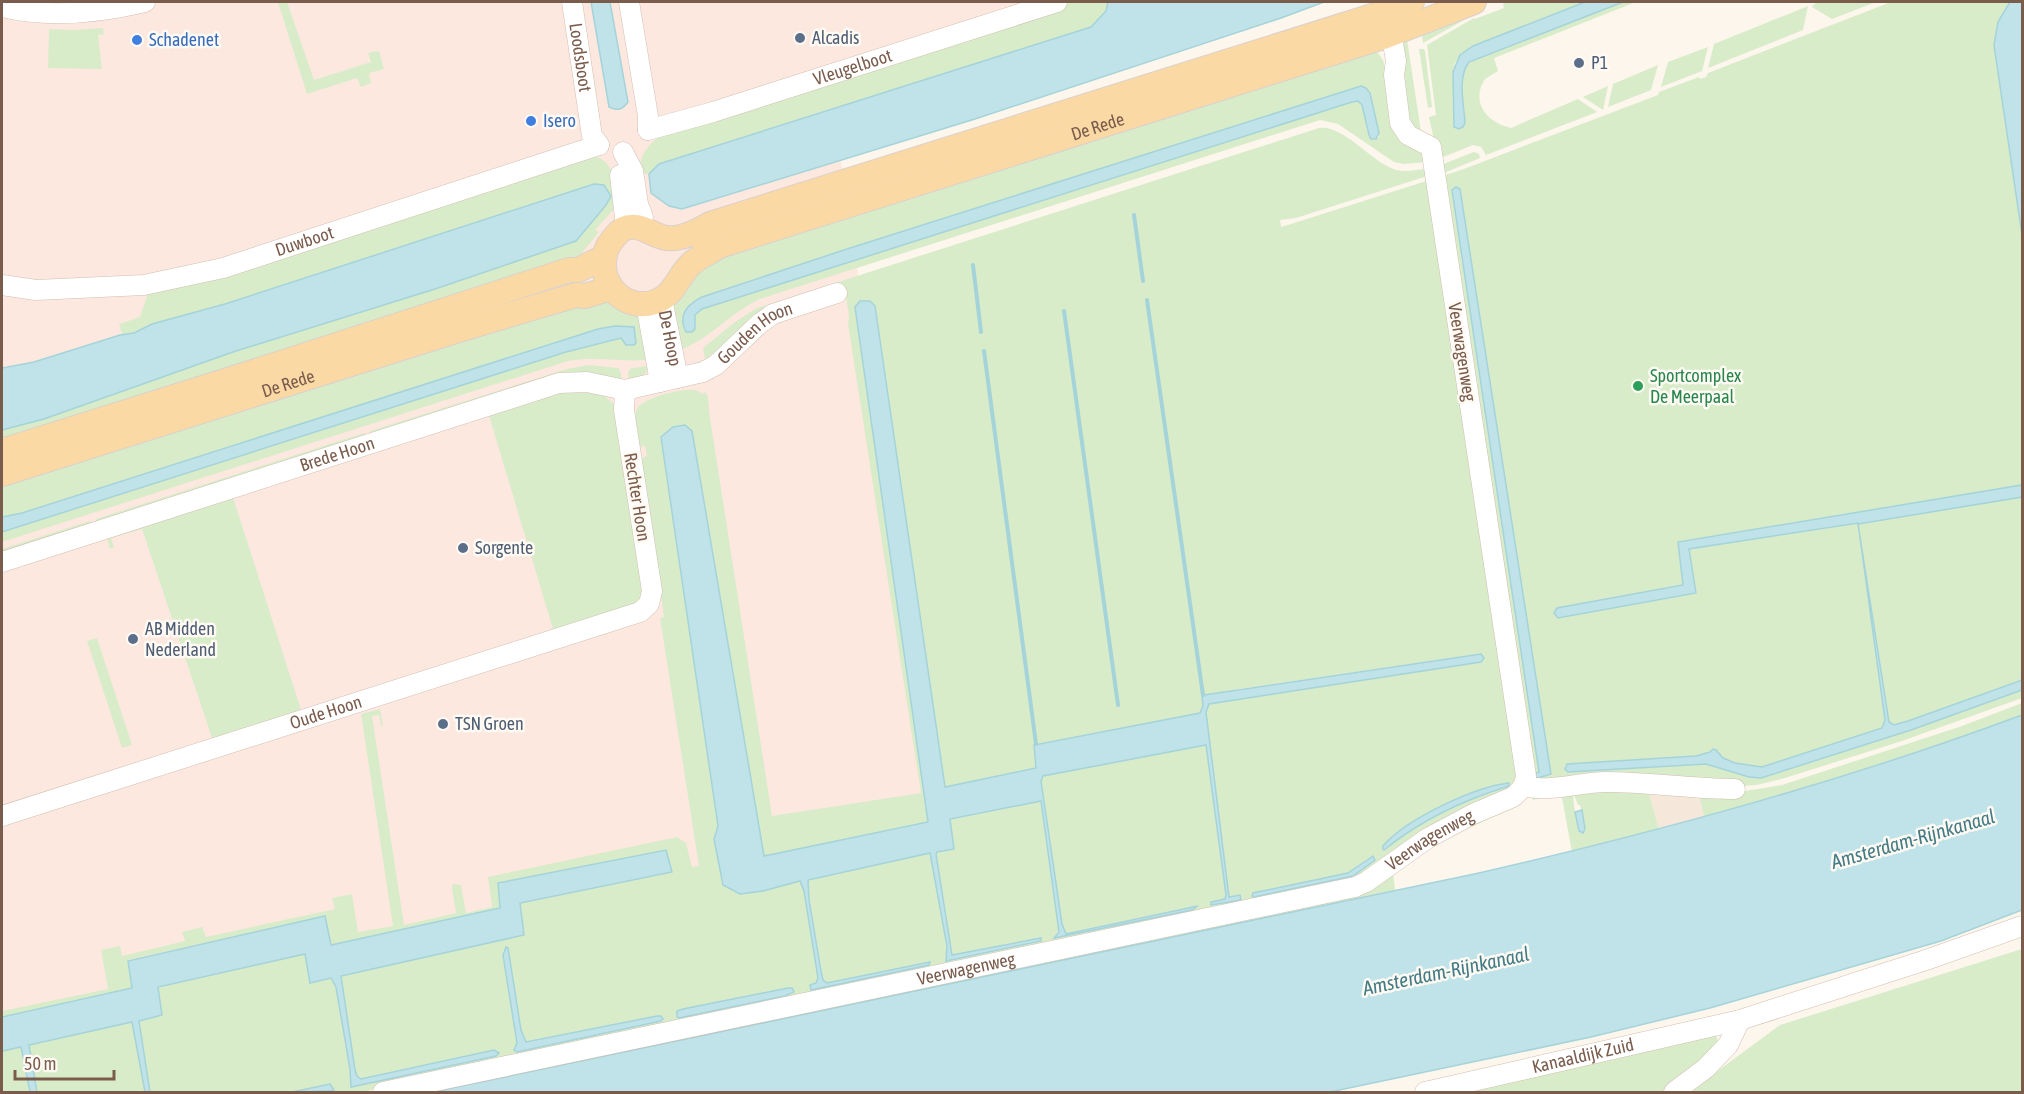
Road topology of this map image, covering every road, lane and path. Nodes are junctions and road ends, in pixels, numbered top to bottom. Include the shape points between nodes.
1 (145, 2) edge
2 (572, 2) edge
3 (629, 2) edge
4 (1057, 2) edge
5 (1412, 2) edge
6 (1474, 2) edge
7 (2, 7) edge
8 (1384, 16) edge
9 (648, 130) junction
10 (599, 146) junction
11 (623, 152) junction
12 (630, 221) junction
13 (669, 234) junction
14 (680, 266) junction
15 (604, 269) junction
16 (2, 285) edge
17 (837, 292) dead end
18 (656, 296) junction
19 (669, 380) junction
20 (625, 390) junction
21 (2, 450) edge
22 (2, 474) edge
23 (2, 562) edge
24 (649, 603) joint
25 (1524, 786) junction
26 (1735, 789) dead end
27 (2, 816) edge
28 (2022, 926) edge
29 (1740, 1020) junction
30 (383, 1092) edge
31 (1425, 1092) edge
32 (1674, 1092) edge

1 - 7 street via 86,12 21,12
2 - 10 street, Loodsboot via 592,136
3 - 9 street
4 - 9 street, Vleugelboot
5 - 8 main road, De Rede
6 - 8 main road, De Rede
8 - 13 main road, De Rede via 710,224 697,232
8 - 14 main road, De Rede via 707,247
8 - 25 street, Veerwagenweg via 1387,64 1394,75 1400,123 1408,135 1431,147 1526,776
9 - 11 street via 638,144
10 - 11 street
10 - 16 street, Duwboot via 223,268 144,285 36,290
11 - 12 street via 633,171 638,204
12 - 13 main road via 664,238
12 - 15 main road via 612,240
13 - 14 main road
14 - 18 main road via 671,291
15 - 18 main road via 623,298
15 - 21 main road, De Rede via 569,270
15 - 22 main road, De Rede via 585,296 576,295 465,328
17 - 19 street, Gouden Hoon via 773,314 716,365
18 - 19 street, De Hoop
19 - 20 street, Brede Hoon
20 - 23 street, Brede Hoon via 587,382 559,383
20 - 24 street, Rechter Hoon via 624,410 652,591
24 - 27 street, Oude Hoon via 640,612
25 - 26 street via 1537,789 1606,782
25 - 30 street, Veerwagenweg via 1513,797 1428,838 1355,887
28 - 29 street, Kanaaldijk Zuid
29 - 31 street, Kanaaldijk Zuid
29 - 32 street via 1728,1045

